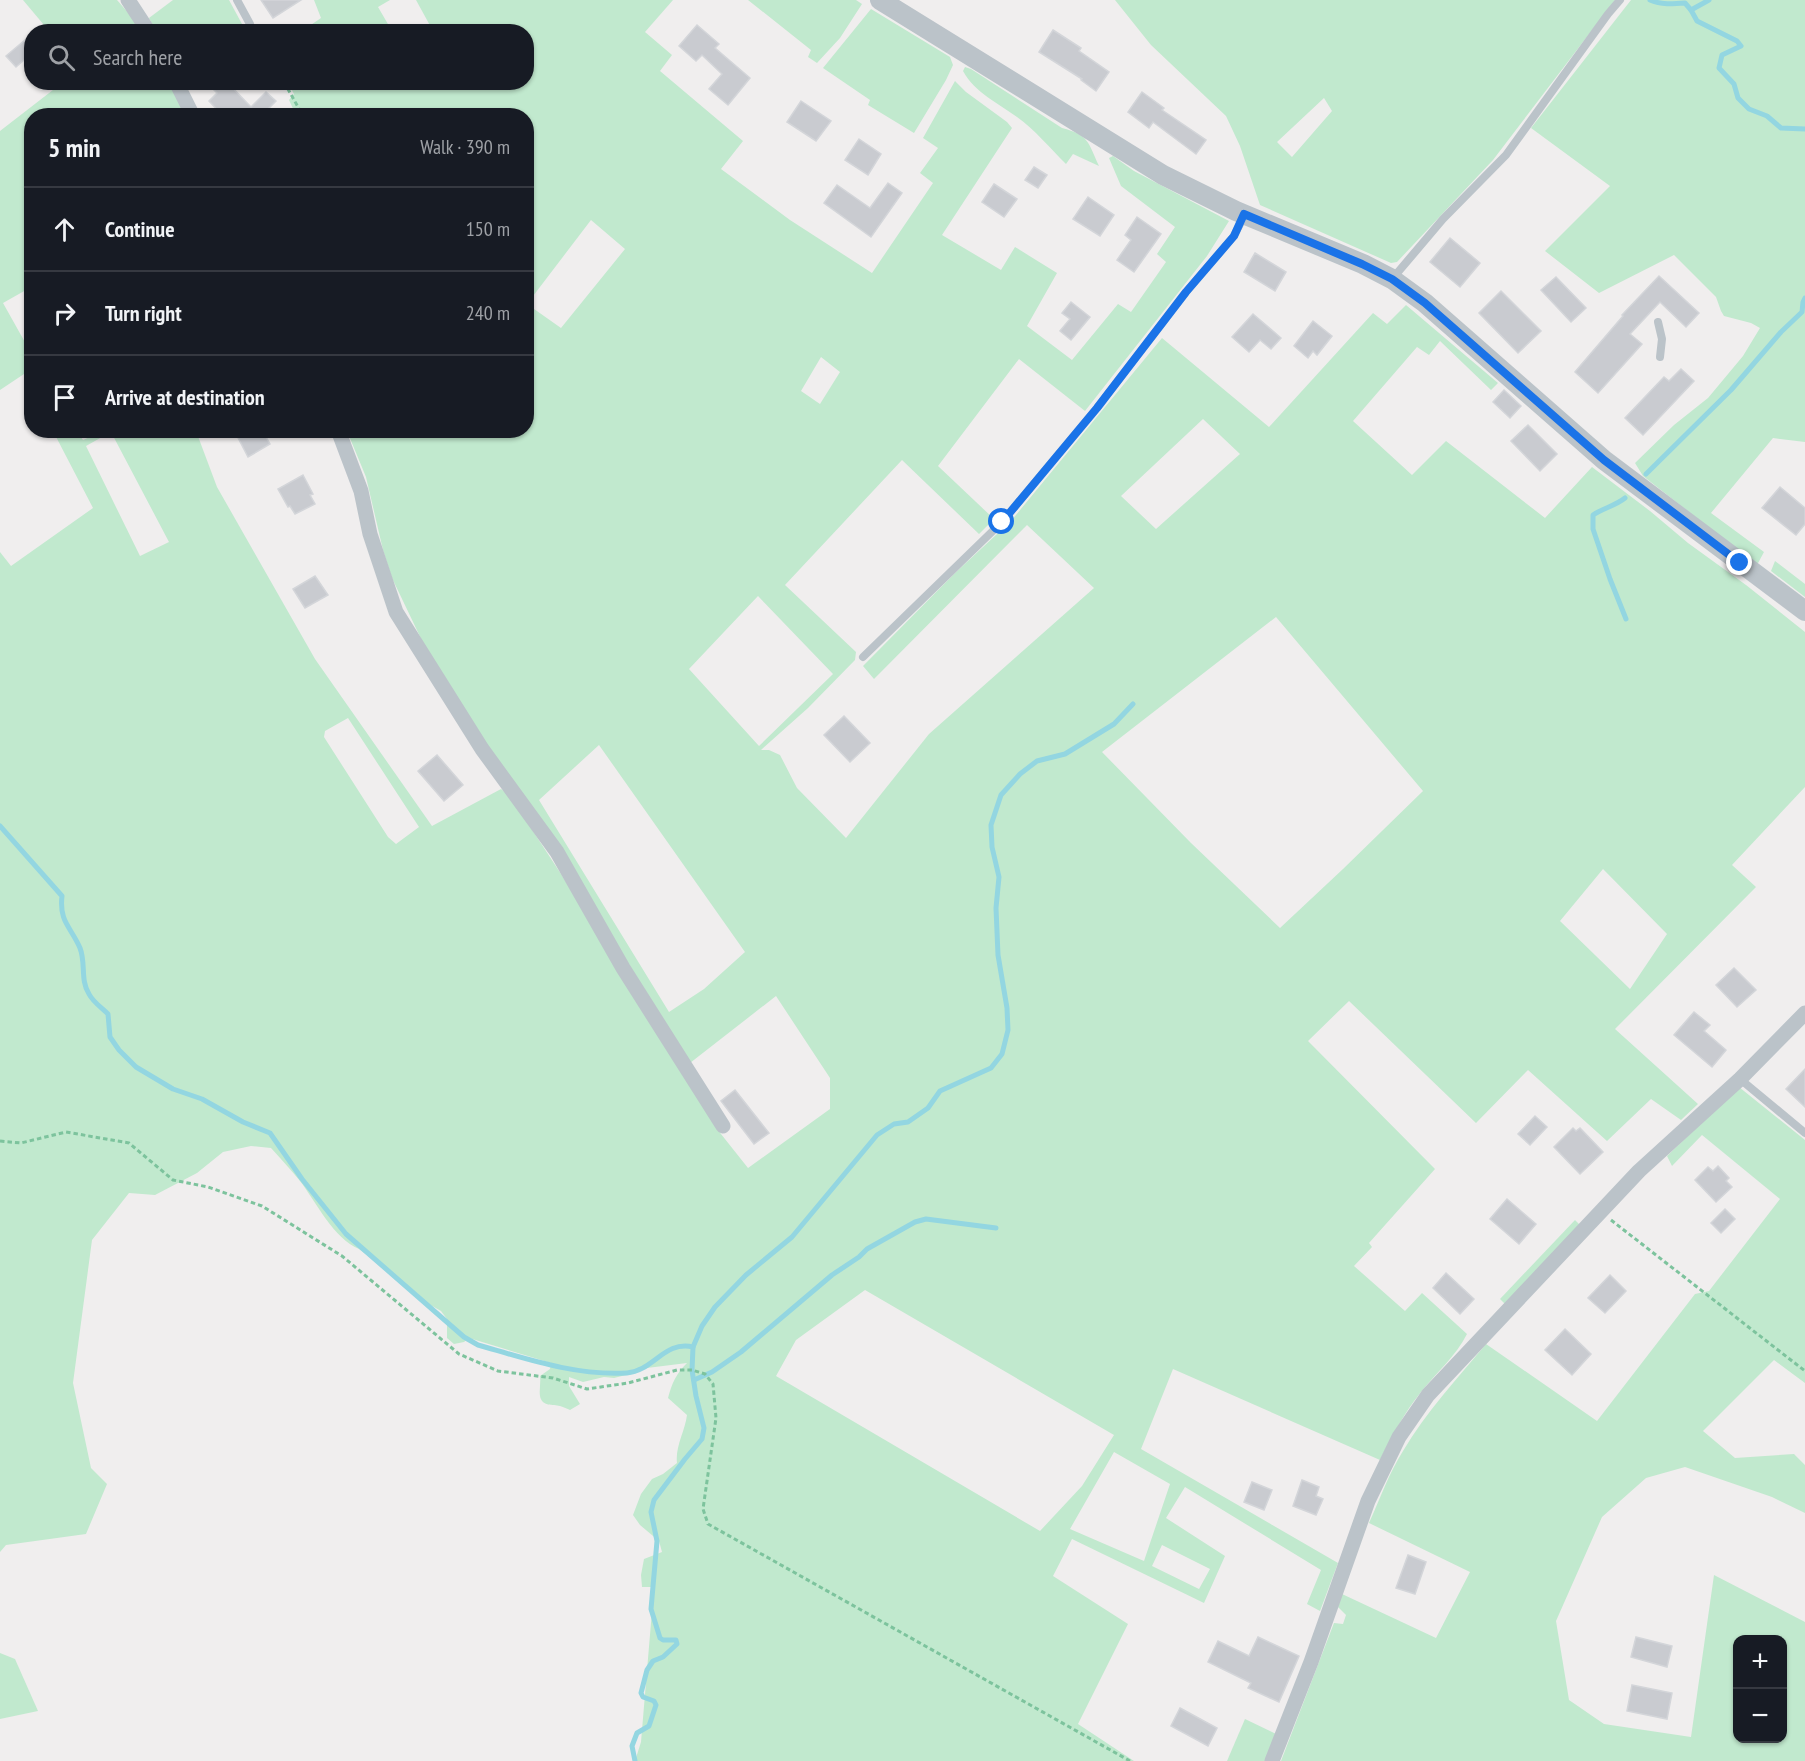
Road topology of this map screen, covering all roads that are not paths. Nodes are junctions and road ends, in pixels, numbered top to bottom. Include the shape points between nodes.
1 (128, 0) edge
2 (237, 0) edge
3 (879, 0) edge
4 (1620, 0) edge
5 (144, 24) edge
6 (250, 24) dead end
7 (180, 90) edge
8 (190, 108) edge
9 (1244, 214) junction
10 (1392, 279) junction
11 (1658, 322) dead end
12 (1660, 357) dead end
13 (341, 438) edge
14 (1805, 611) edge
15 (863, 657) dead end
16 (1805, 1013) edge
17 (1740, 1079) junction
18 (723, 1126) dead end
19 (1805, 1133) edge
20 (1272, 1761) edge

1 - 5 street
2 - 6 lane
3 - 9 street via 1163,175
4 - 10 lane via 1506,155 1443,219
7 - 8 street
9 - 10 street
9 - 15 lane via 1234,236 1002,522
10 - 14 street via 1425,303 1604,460
11 - 12 lane via 1662,339
13 - 18 street via 396,612 482,749 557,852 623,968
16 - 17 street
17 - 19 lane
17 - 20 street via 1639,1171 1428,1395 1399,1437 1364,1510

